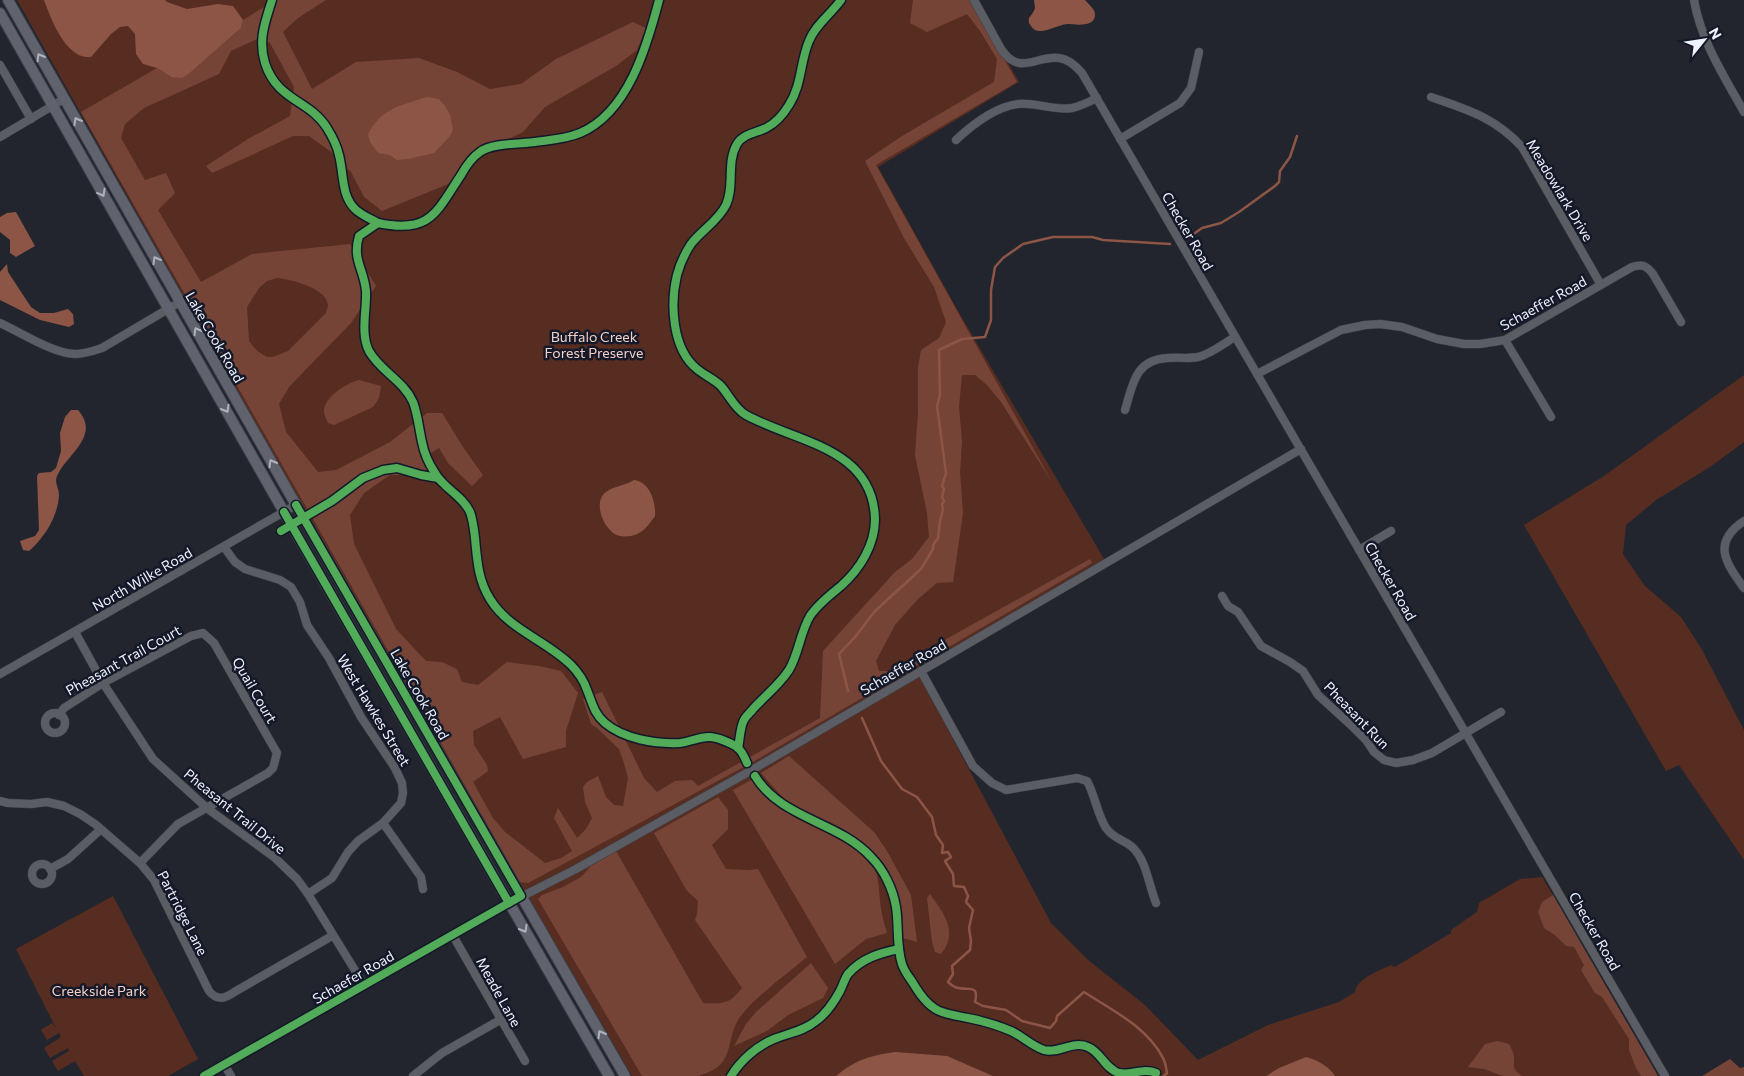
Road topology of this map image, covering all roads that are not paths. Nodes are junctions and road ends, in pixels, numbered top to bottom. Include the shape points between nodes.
1 (8, 0) edge
2 (974, 0) edge
3 (1694, 0) edge
4 (0, 13) edge
5 (1199, 52) dead end
6 (0, 65) edge
7 (1431, 97) dead end
8 (1097, 98) junction
9 (64, 99) junction
10 (54, 106) junction
11 (1744, 112) edge
12 (31, 119) junction
13 (0, 137) edge
14 (1120, 139) junction
15 (956, 140) dead end
16 (1601, 285) junction
17 (180, 302) junction
18 (169, 309) junction
19 (0, 322) edge
20 (1681, 322) dead end
21 (1235, 337) junction
22 (1505, 340) junction
23 (1257, 374) junction
24 (1124, 410) dead end
25 (1551, 417) dead end
26 (1300, 449) junction
27 (296, 505) junction
28 (284, 512) junction
29 (1744, 522) edge
30 (1391, 530) dead end
31 (224, 547) junction
32 (1359, 550) junction
33 (1744, 588) edge
34 (1222, 596) dead end
35 (74, 632) junction
36 (203, 633) joint
37 (921, 671) junction
38 (0, 674) edge
39 (103, 683) junction
40 (1502, 712) dead end
41 (59, 715) dead end
42 (1466, 733) junction
43 (0, 801) edge
44 (208, 809) junction
45 (383, 823) junction
46 (100, 830) junction
47 (140, 863) junction
48 (50, 870) dead end
49 (423, 889) dead end
50 (308, 894) junction
51 (515, 899) junction
52 (1156, 903) dead end
53 (452, 934) junction
54 (332, 936) junction
55 (364, 985) junction
56 (500, 1020) junction
57 (525, 1061) dead end
58 (224, 1064) junction
59 (204, 1076) edge
60 (231, 1076) edge
61 (413, 1076) edge
62 (609, 1076) edge
63 (625, 1076) edge
64 (1664, 1076) edge

9 -> 1 main road, Lake Cook Road
2 - 8 street, Checker Road via 1005,55 1018,63 1058,57 1070,61 1082,73
3 - 11 street via 1708,45
4 - 10 main road, Lake Cook Road
5 - 14 street via 1191,88 1180,103
6 - 12 street
7 - 16 street, Meadowlark Drive via 1482,115 1514,138
8 - 14 street, Checker Road
8 - 15 street via 1070,108 1027,104 1009,106 969,128
9 - 10 street
17 -> 9 main road, Lake Cook Road
10 - 12 street
10 -> 18 main road, Lake Cook Road
12 - 13 street
14 - 21 street, Checker Road
16 - 20 street, Schaeffer Road via 1632,267 1643,265 1653,274
16 - 22 street, Schaeffer Road
17 - 18 street
27 -> 17 main road, Lake Cook Road
18 - 19 street via 90,353 57,351
18 -> 28 main road, Lake Cook Road
21 - 23 street, Checker Road
21 - 24 street via 1200,356 1166,358 1148,363 1135,380
22 - 23 street, Schaeffer Road via 1464,344 1436,339 1402,327 1365,325 1341,330
22 - 25 street
23 - 26 street, Checker Road
26 - 32 street, Checker Road
26 - 37 street, Schaeffer Road
27 - 28 street, North Wilke Road
27 - 51 main road, Lake Cook Road
28 - 31 street, North Wilke Road
28 - 51 main road, Lake Cook Road
29 - 33 street via 1724,544 1729,567
30 - 32 street
31 - 35 street, North Wilke Road
31 - 45 street, West Hawkes Street via 245,569 280,580 291,587 300,602 307,625 402,783 401,803
32 - 42 street, Checker Road
34 - 42 street, Pheasant Run via 1228,606 1238,612 1261,646 1303,671 1318,695 1384,760 1396,763 1414,760
35 - 38 street, North Wilke Road
35 - 39 street, Pheasant Trail Drive
36 - 39 street, Pheasant Trail Court via 191,636
36 - 44 street, Quail Court via 214,643 277,753 276,762 268,774
37 - 51 street, Schaeffer Road via 736,779
37 - 52 street via 974,766 992,783 1006,790 1077,778 1087,781 1106,827 1140,856
39 - 41 street, Pheasant Trail Court via 64,708
39 - 44 street, Pheasant Trail Drive via 153,759
40 - 42 street, Pheasant Run
42 - 64 street, Checker Road
43 - 46 street, Partridge Lane via 55,804 80,814
44 - 47 street via 178,824
44 - 50 street, Pheasant Trail Drive via 274,857
45 - 49 street via 421,877
45 - 50 street, West Hawkes Street via 358,841 332,878
46 - 47 street, Partridge Lane
46 - 48 street via 68,859
47 - 54 street, Partridge Lane via 154,880 209,991 218,999 228,997
50 - 54 street, Pheasant Trail Drive
51 - 53 street, Schaefer Road
51 -> 62 main road, Lake Cook Road
63 -> 51 main road, Lake Cook Road
53 - 55 street, Schaefer Road
53 - 56 street, Meade Lane
54 - 55 street, Pheasant Trail Drive
55 - 58 street, Schaefer Road
56 - 57 street, Meade Lane
56 - 61 street via 442,1053
58 - 59 street, Schaefer Road
58 - 60 street

